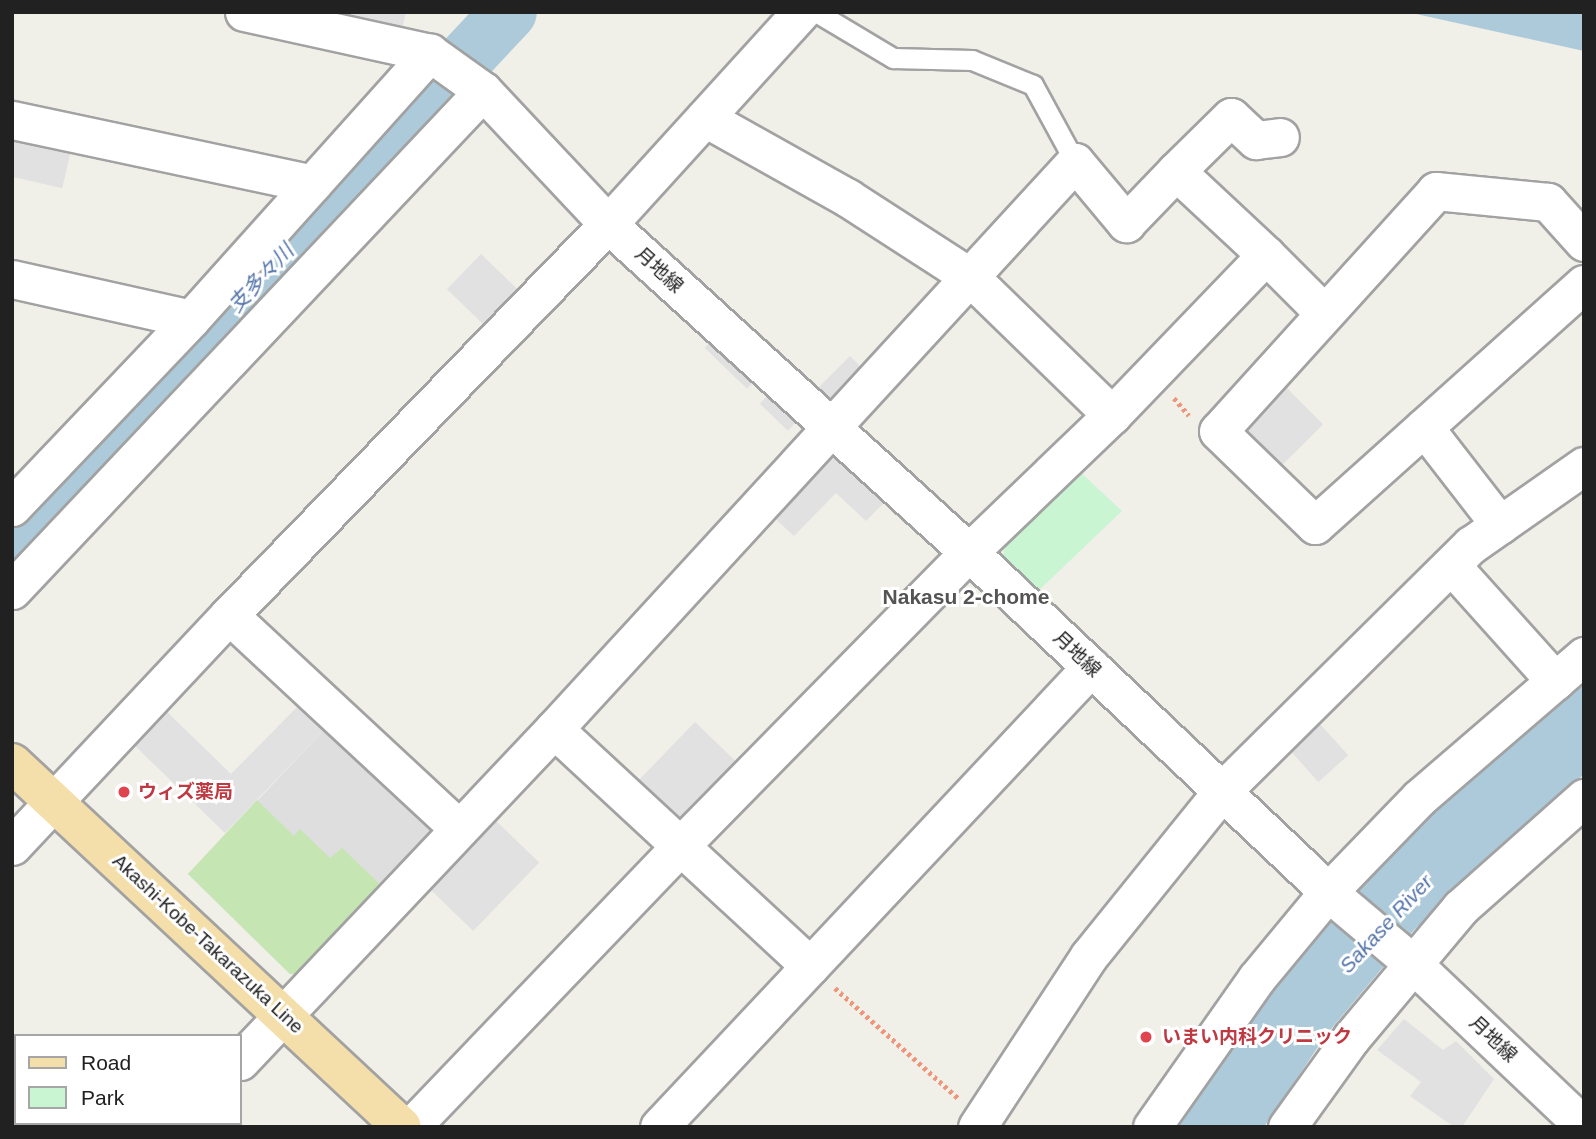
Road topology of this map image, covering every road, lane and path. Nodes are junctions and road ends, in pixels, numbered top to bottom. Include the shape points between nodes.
1 (244, 12) edge
2 (802, 12) edge
3 (816, 12) edge
4 (435, 57) junction
5 (479, 89) junction
6 (705, 118) junction
7 (12, 121) edge
8 (1280, 137) dead end
9 (1075, 162) junction
10 (1176, 171) junction
11 (312, 184) junction
12 (608, 224) junction
13 (1584, 242) edge
14 (1266, 255) junction
15 (970, 277) junction
16 (12, 279) edge
17 (1584, 284) edge
18 (1324, 313) junction
19 (191, 319) junction
20 (1151, 375) junction
21 (1112, 415) junction
22 (832, 427) junction
23 (1424, 427) junction
24 (1218, 431) junction
25 (1584, 466) edge
26 (12, 507) edge
27 (1500, 524) junction
28 (969, 552) junction
29 (1451, 565) junction
30 (12, 590) edge
31 (229, 615) junction
32 (1584, 656) edge
33 (1091, 667) junction
34 (1555, 681) junction
35 (554, 729) junction
36 (12, 763) edge
37 (1222, 791) junction
38 (1584, 797) edge
39 (55, 800) junction
40 (459, 829) junction
41 (12, 846) edge
42 (680, 846) junction
43 (1333, 897) junction
44 (1407, 959) junction
45 (810, 966) junction
46 (283, 1015) junction
47 (242, 1058) edge
48 (979, 1123) edge
49 (1584, 1126) edge
50 (402, 1127) edge
51 (411, 1127) edge
52 (659, 1127) edge
53 (1152, 1127) edge
54 (1287, 1127) edge

1 - 4 street
2 - 6 street
3 - 9 lane via 893,58 972,60 1033,85
4 - 5 street, 月地線
4 - 11 street
5 - 12 street, 月地線
5 - 30 street
6 - 12 street
6 - 15 street via 848,198
7 - 11 street
8 - 10 street via 1256,140 1231,117
9 - 10 street via 1126,223
9 - 15 street
10 - 14 street
11 - 19 street
12 - 22 street, 月地線
12 - 31 street
13 - 18 street via 1548,202 1436,191
14 - 18 street
14 - 20 street
15 - 21 street
15 - 22 street
16 - 19 street
17 - 23 street
18 - 24 street
19 - 26 street
20 - 21 street
20 - 24 path via 1202,429
21 - 28 street
22 - 28 street, 月地線
22 - 35 street
23 - 24 street via 1315,525
23 - 27 street
25 - 27 street
27 - 29 street
28 - 33 street, 月地線
28 - 42 street
29 - 34 street
29 - 37 street
31 - 39 street
31 - 40 street
32 - 34 street
33 - 37 street, 月地線
33 - 45 street
34 - 43 street via 1419,798
35 - 40 street
35 - 42 street
36 - 39 main road, Akashi-Kobe-Takarazuka Line
37 - 43 street, 月地線
37 - 48 street via 1089,956
38 - 44 street
39 - 41 street
39 - 46 main road, Akashi-Kobe-Takarazuka Line
40 - 46 street
42 - 45 street
42 - 51 street
43 - 44 street, 月地線
43 - 53 street via 1256,979
44 - 49 street, 月地線
44 - 54 street
45 - 48 path
45 - 52 street
46 - 47 street
46 - 50 main road, Akashi-Kobe-Takarazuka Line

